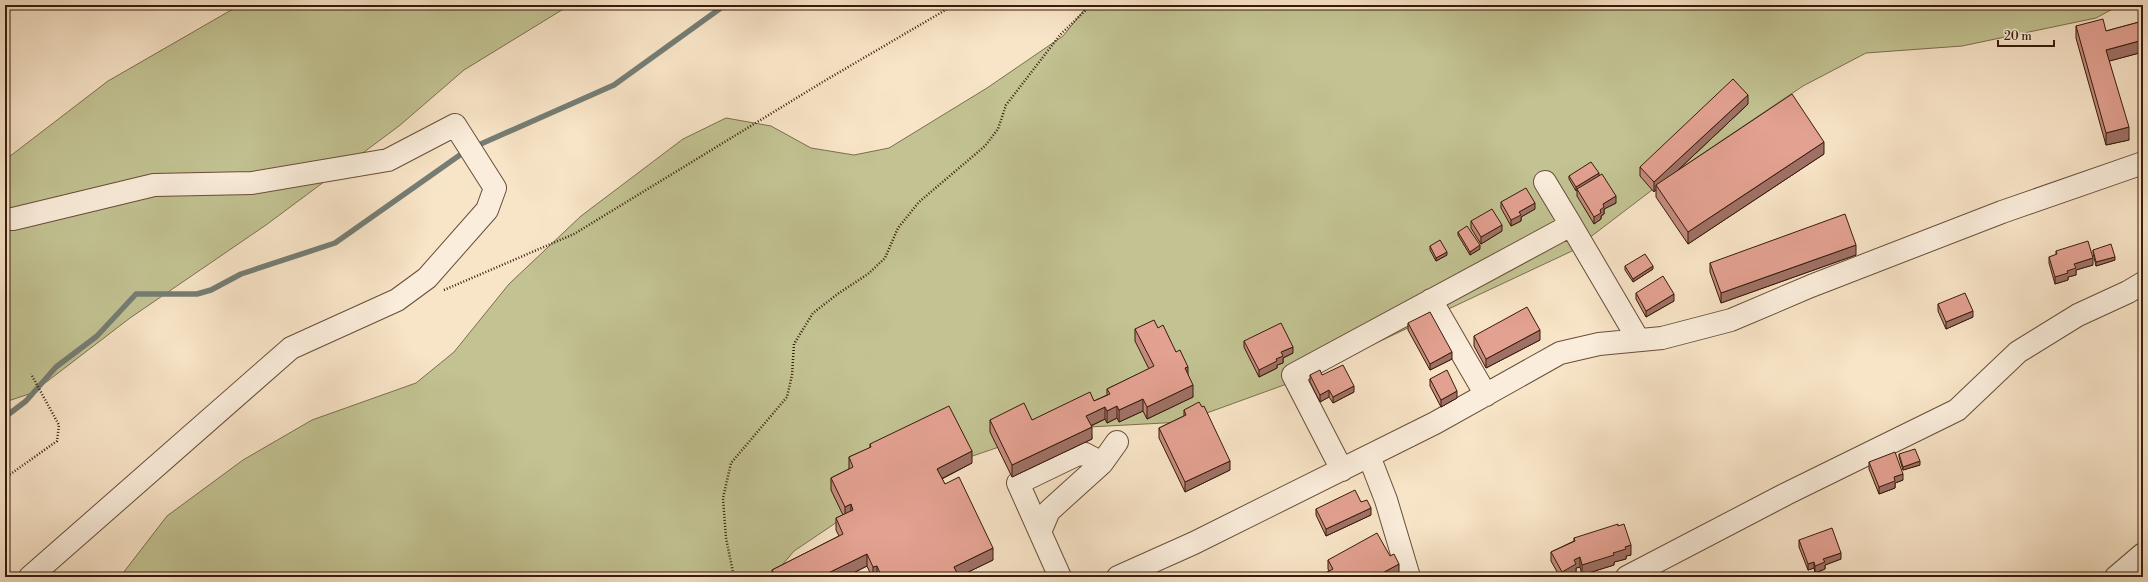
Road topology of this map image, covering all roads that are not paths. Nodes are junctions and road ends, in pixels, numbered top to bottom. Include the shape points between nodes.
1 (2143, 163) edge
2 (1545, 182) dead end
3 (5, 219) edge
4 (1571, 225) junction
5 (2143, 283) edge
6 (1431, 300) junction
7 (1638, 338) junction
8 (1486, 395) junction
9 (1117, 442) dead end
10 (1368, 456) junction
11 (1102, 463) junction
12 (1342, 470) junction
13 (1040, 532) junction
14 (2143, 554) edge
15 (30, 577) edge
16 (1060, 577) edge
17 (1118, 577) edge
18 (1409, 577) edge
19 (1627, 577) edge
20 (2116, 577) edge

1 - 7 street via 2002,212 1810,286 1731,320 1662,338
2 - 4 street
3 - 15 street via 154,185 252,183 388,160 455,125 495,188 487,210 427,278 397,300 292,348
4 - 6 street
4 - 7 street
5 - 19 street via 2078,315 2018,352 1957,410 1786,494
6 - 8 street
6 - 12 street via 1293,375
7 - 8 street via 1560,353
8 - 10 street
9 - 11 street
10 - 12 street
10 - 18 street via 1386,500
11 - 13 street via 1049,511
11 - 13 street via 1085,454 1076,455 1018,483
12 - 17 street via 1194,544
13 - 16 street
14 - 20 street

